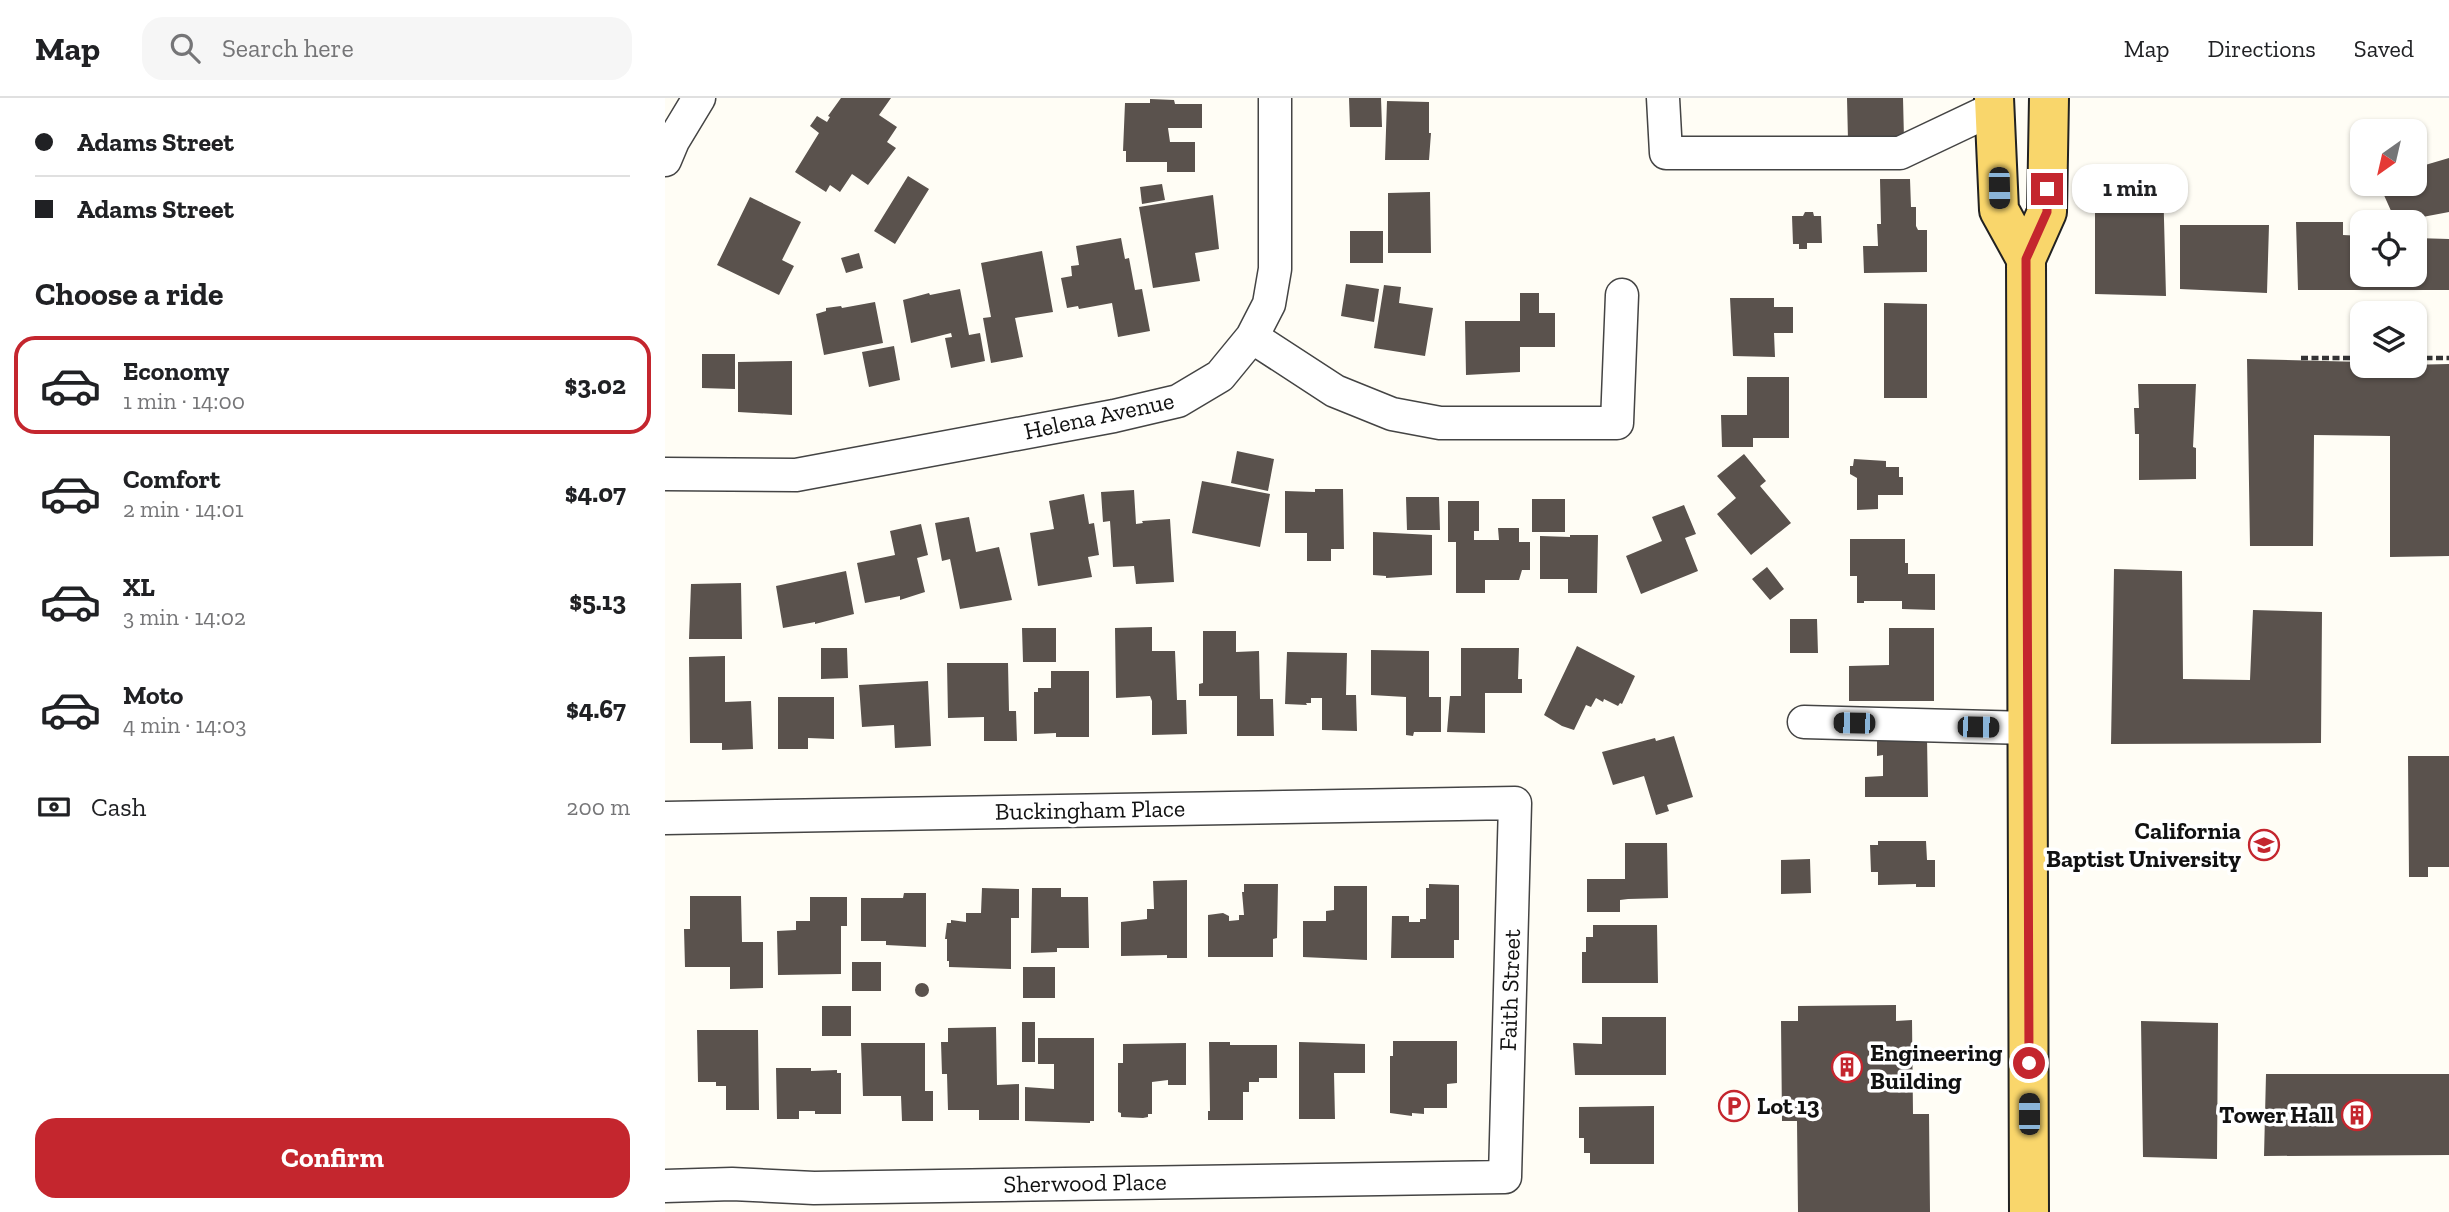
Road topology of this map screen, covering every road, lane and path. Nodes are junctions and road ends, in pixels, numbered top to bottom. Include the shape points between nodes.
1 (699, 98) edge
2 (1275, 98) edge
3 (1663, 98) edge
4 (1998, 101) edge
5 (2049, 112) edge
6 (665, 160) edge
7 (2026, 259) junction
8 (1622, 295) dead end
9 (1252, 337) junction
10 (2301, 358) dead end
11 (2350, 358) edge
12 (2427, 358) edge
13 (2449, 358) edge
14 (665, 474) edge
15 (1804, 722) dead end
16 (2028, 728) junction
17 (1515, 803) joint
18 (665, 818) edge
19 (1505, 1177) joint
20 (665, 1186) edge
21 (2029, 1212) edge

1 - 6 street
2 - 9 street, Helena Avenue via 1275,269 1269,304
3 - 4 street via 1666,153 1900,153
4 - 5 main road via 2029,123
4 - 7 main road via 1999,210
5 - 7 main road via 2047,212
7 - 16 main road
8 - 9 street via 1617,423 1440,424 1392,414 1335,391
9 - 14 street, Helena Avenue via 1220,376 1178,401 1114,416 796,475
10 - 11 path
12 - 13 path
15 - 16 street
16 - 21 main road
17 - 18 street, Buckingham Place
17 - 19 street, Faith Street
19 - 20 street, Sherwood Place via 814,1188

